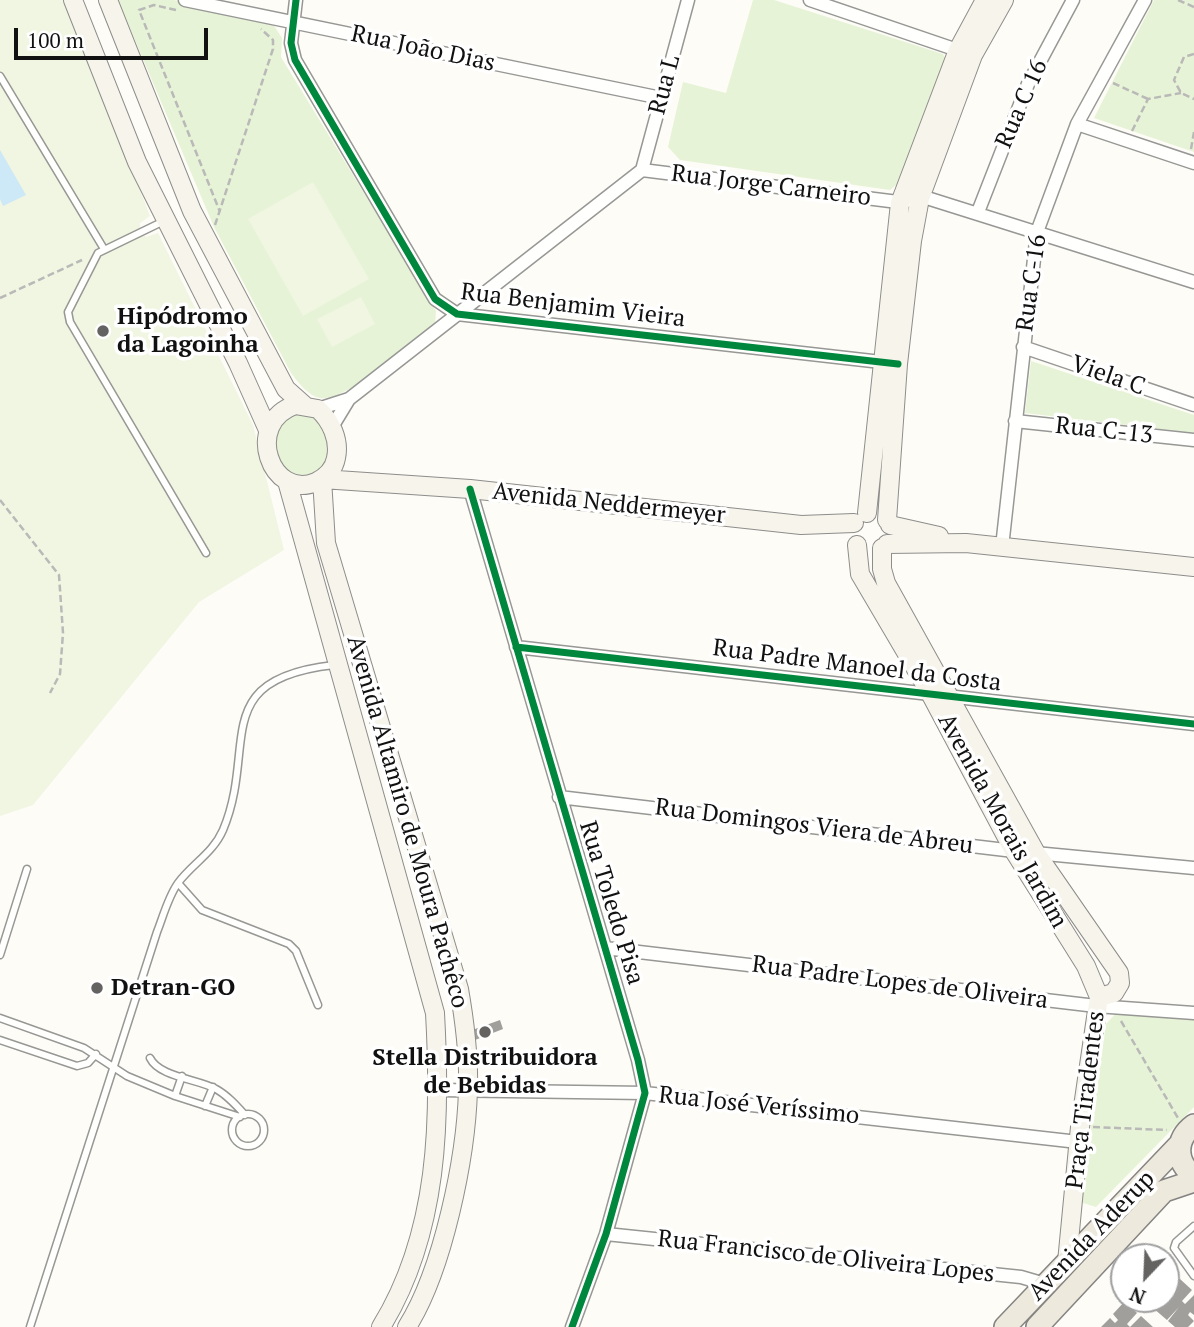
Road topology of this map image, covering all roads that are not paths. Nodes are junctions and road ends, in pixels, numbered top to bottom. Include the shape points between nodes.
1 (72, 0) edge
2 (108, 0) edge
3 (296, 0) edge
4 (688, 0) edge
5 (812, 0) edge
6 (985, 0) edge
7 (1004, 0) edge
8 (1073, 0) edge
9 (1145, 0) edge
10 (182, 5) edge
11 (846, 5) edge
12 (291, 23) junction
13 (966, 53) junction
14 (0, 76) edge
15 (661, 98) junction
16 (1077, 124) junction
17 (1191, 162) edge
18 (642, 170) junction
19 (920, 198) junction
20 (900, 203) junction
21 (192, 211) junction
22 (978, 212) junction
23 (165, 220) junction
24 (1037, 232) junction
25 (101, 251) junction
26 (1194, 282) edge
27 (899, 288) junction
28 (457, 314) junction
29 (1023, 347) junction
30 (890, 363) junction
31 (349, 399) junction
32 (1194, 405) edge
33 (311, 407) junction
34 (1015, 421) junction
35 (332, 427) junction
36 (268, 430) junction
37 (1194, 440) edge
38 (337, 454) junction
39 (322, 479) junction
40 (374, 480) junction
41 (288, 481) junction
42 (470, 489) junction
43 (888, 523) junction
44 (858, 530) junction
45 (966, 543) junction
46 (885, 546) junction
47 (1002, 547) junction
48 (206, 553) dead end
49 (1194, 568) edge
50 (516, 647) junction
51 (338, 665) junction
52 (930, 693) junction
53 (951, 696) junction
54 (1194, 724) edge
55 (559, 797) junction
56 (1014, 850) junction
57 (1035, 853) junction
58 (1194, 868) edge
59 (27, 869) dead end
60 (178, 883) junction
61 (606, 948) junction
62 (0, 955) edge
63 (1101, 999) junction
64 (318, 1005) dead end
65 (1194, 1013) edge
66 (0, 1018) edge
67 (0, 1040) edge
68 (96, 1054) junction
69 (150, 1058) dead end
70 (113, 1067) junction
71 (181, 1076) junction
72 (213, 1087) junction
73 (439, 1090) junction
74 (468, 1091) junction
75 (645, 1093) junction
76 (175, 1096) junction
77 (205, 1106) junction
78 (242, 1116) junction
79 (1079, 1134) junction
80 (1186, 1134) edge
81 (1194, 1178) edge
82 (1194, 1226) edge
83 (606, 1234) junction
84 (1067, 1262) junction
85 (1194, 1276) edge
86 (1045, 1284) junction
87 (30, 1327) edge
88 (381, 1327) edge
89 (407, 1327) edge
90 (572, 1327) edge
91 (1005, 1327) edge
92 (1037, 1327) edge

1 - 23 main road
2 - 21 main road
3 - 12 street, Rua Benjamim Vieira
4 - 15 street, Rua L
5 - 11 street
6 - 13 main road
7 - 13 main road
8 - 22 street, Rua C 16 via 1028,84
9 - 16 street, Rua C-16
10 - 12 street, Rua João Dias
11 - 13 street
12 - 15 street, Rua João Dias
12 - 28 street, Rua Benjamim Vieira via 295,60 435,299
13 - 19 main road
13 - 20 main road
14 - 25 lane
15 - 18 street, Rua L
16 - 17 street
16 - 24 street, Rua C-16
18 - 20 street, Rua Jorge Carneiro
18 - 28 street
19 - 20 street
19 - 22 street
19 - 27 main road
20 - 27 main road
21 - 23 main road
21 - 33 main road via 286,389
22 - 24 street
23 - 25 lane
23 - 36 main road
24 - 26 street
24 - 29 street, Rua C-16
25 - 48 lane via 71,302 70,323
27 - 30 main road
28 - 30 street, Rua Benjamim Vieira
28 - 31 street
29 - 32 street, Viela C
29 - 34 street, Rua C-16
30 - 43 main road, Avenida Morais Jardim
30 - 44 main road, Avenida Morais Jardim
31 - 33 street
31 - 35 street
33 - 35 main road
33 - 36 main road via 295,405 278,414
34 - 37 street, Rua C-13
34 - 47 street, Rua C-16
35 - 38 main road
36 - 41 main road via 270,460
38 - 39 main road
38 - 40 main road, Avenida Neddermeyer
39 - 40 main road, Avenida Neddermeyer
39 - 41 main road via 311,484
39 - 74 main road, Avenida Altamiro de Moura Pachêco via 326,543 460,989
40 - 42 main road, Avenida Neddermeyer
41 - 51 main road, Avenida Altamiro de Moura Pachêco
42 - 44 main road, Avenida Neddermeyer
42 - 50 street, Rua Toledo Pisa
43 - 44 main road via 878,514
43 - 45 main road
43 - 46 main road, Avenida Morais Jardim
44 - 46 main road via 872,552
44 - 52 main road, Avenida Morais Jardim via 860,574
45 - 46 main road
45 - 47 main road
46 - 53 main road, Avenida Morais Jardim via 882,569 886,583
47 - 49 main road
50 - 52 street, Rua Padre Manoel da Costa
50 - 55 street, Rua Toledo Pisa
51 - 60 lane via 312,668 258,692 247,707 242,726 232,804 223,832
51 - 73 main road, Avenida Altamiro de Moura Pachêco via 435,1013
52 - 53 street, Rua Padre Manoel da Costa
52 - 56 main road, Avenida Morais Jardim
53 - 54 street, Rua Padre Manoel da Costa
53 - 57 main road, Avenida Morais Jardim
55 - 56 street, Rua Domingos Viera de Abreu
55 - 61 street, Rua Toledo Pisa
56 - 57 street, Rua Domingos Viera de Abreu
56 - 63 main road, Avenida Morais Jardim via 1086,966
57 - 58 street, Rua Domingos Viera de Abreu
57 - 63 main road, Avenida Morais Jardim via 1114,964 1120,983 1114,993
59 - 62 lane
60 - 64 lane via 202,910 289,944
60 - 70 lane
61 - 63 street, Rua Padre Lopes de Oliveira
61 - 75 street, Rua Toledo Pisa
63 - 65 street, Rua Padre Lopes de Oliveira
63 - 79 main road, Praça Tiradentes
66 - 68 lane
67 - 68 lane via 77,1066
68 - 70 lane
69 - 71 lane via 158,1067
70 - 76 lane
70 - 87 lane
71 - 72 lane
71 - 76 lane
72 - 77 lane
72 - 78 lane via 227,1096
73 - 74 street, Rua José Veríssimo
73 - 88 main road, Avenida Altamiro de Moura Pachêco via 438,1139 426,1209 412,1261
74 - 75 street, Rua José Veríssimo
74 - 89 main road, Avenida Altamiro de Moura Pachêco via 458,1176 435,1265
75 - 79 street, Rua José Veríssimo
75 - 83 street
76 - 77 lane
77 - 78 lane
78 - 78 lane via 233,1125 233,1136 240,1144 251,1146 263,1136 263,1125 256,1117
79 - 84 main road, Praça Tiradentes
80 - 81 main road, Avenida Aderup via 1181,1162
80 - 84 main road, Avenida Aderup
81 - 92 main road, Avenida Aderup via 1164,1192
82 - 85 lane via 1174,1248
83 - 86 street, Rua Francisco de Oliveira Lopes via 1021,1277
83 - 90 street
84 - 86 main road, Avenida Aderup
86 - 91 main road, Avenida Aderup

